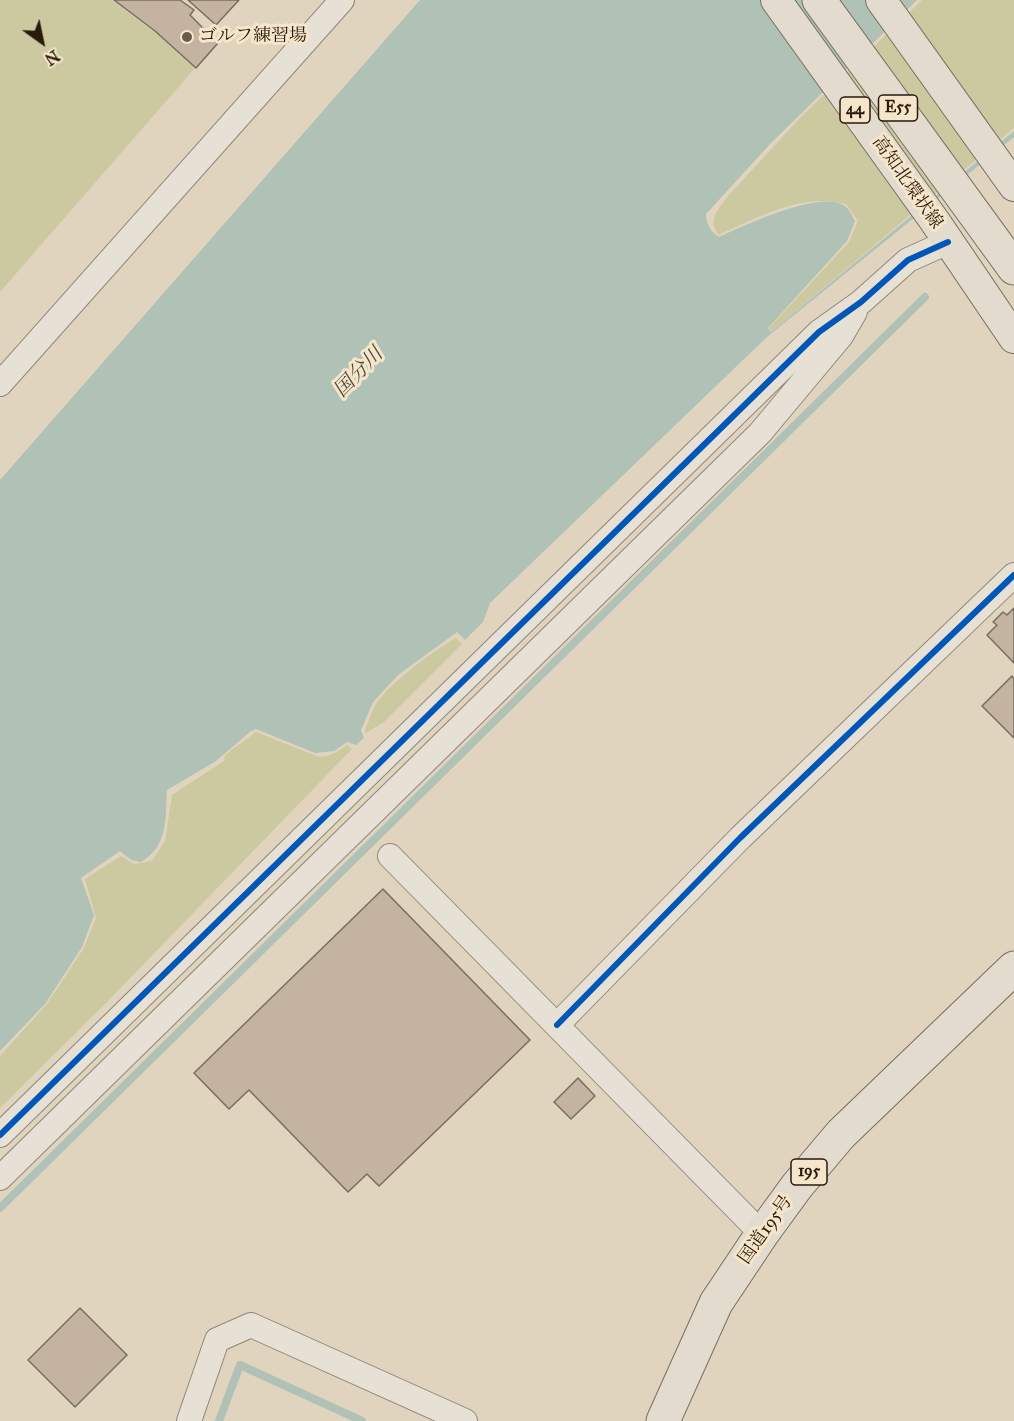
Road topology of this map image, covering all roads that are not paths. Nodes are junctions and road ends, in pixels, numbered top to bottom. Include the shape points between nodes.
1 (342, 0) edge
2 (776, 0) edge
3 (819, 0) edge
4 (831, 0) edge
5 (881, 0) edge
6 (1008, 173) edge
7 (978, 217) junction
8 (941, 231) junction
9 (1014, 268) edge
10 (861, 302) junction
11 (1014, 338) edge
12 (0, 384) edge
13 (1014, 575) edge
14 (390, 856) dead end
15 (1014, 968) edge
16 (557, 1025) junction
17 (0, 1136) edge
18 (0, 1178) edge
19 (762, 1234) junction
20 (189, 1421) edge
21 (465, 1421) edge
22 (663, 1421) edge

1 - 12 street
2 - 8 main road, 高知北環状線 / 44
3 - 7 highway, E55
4 - 7 highway
5 - 6 main road
7 - 9 highway, E55
8 - 10 street
8 - 11 main road, 高知北環状線 / 44
10 - 17 street via 819,332
10 - 18 street via 841,336 760,433
13 - 16 street via 740,838
14 - 16 street
15 - 19 highway, 国道195号 / 195 via 841,1134
16 - 19 street
19 - 22 highway, 国道195号 / 195 via 716,1303
20 - 21 street via 217,1340 251,1324

